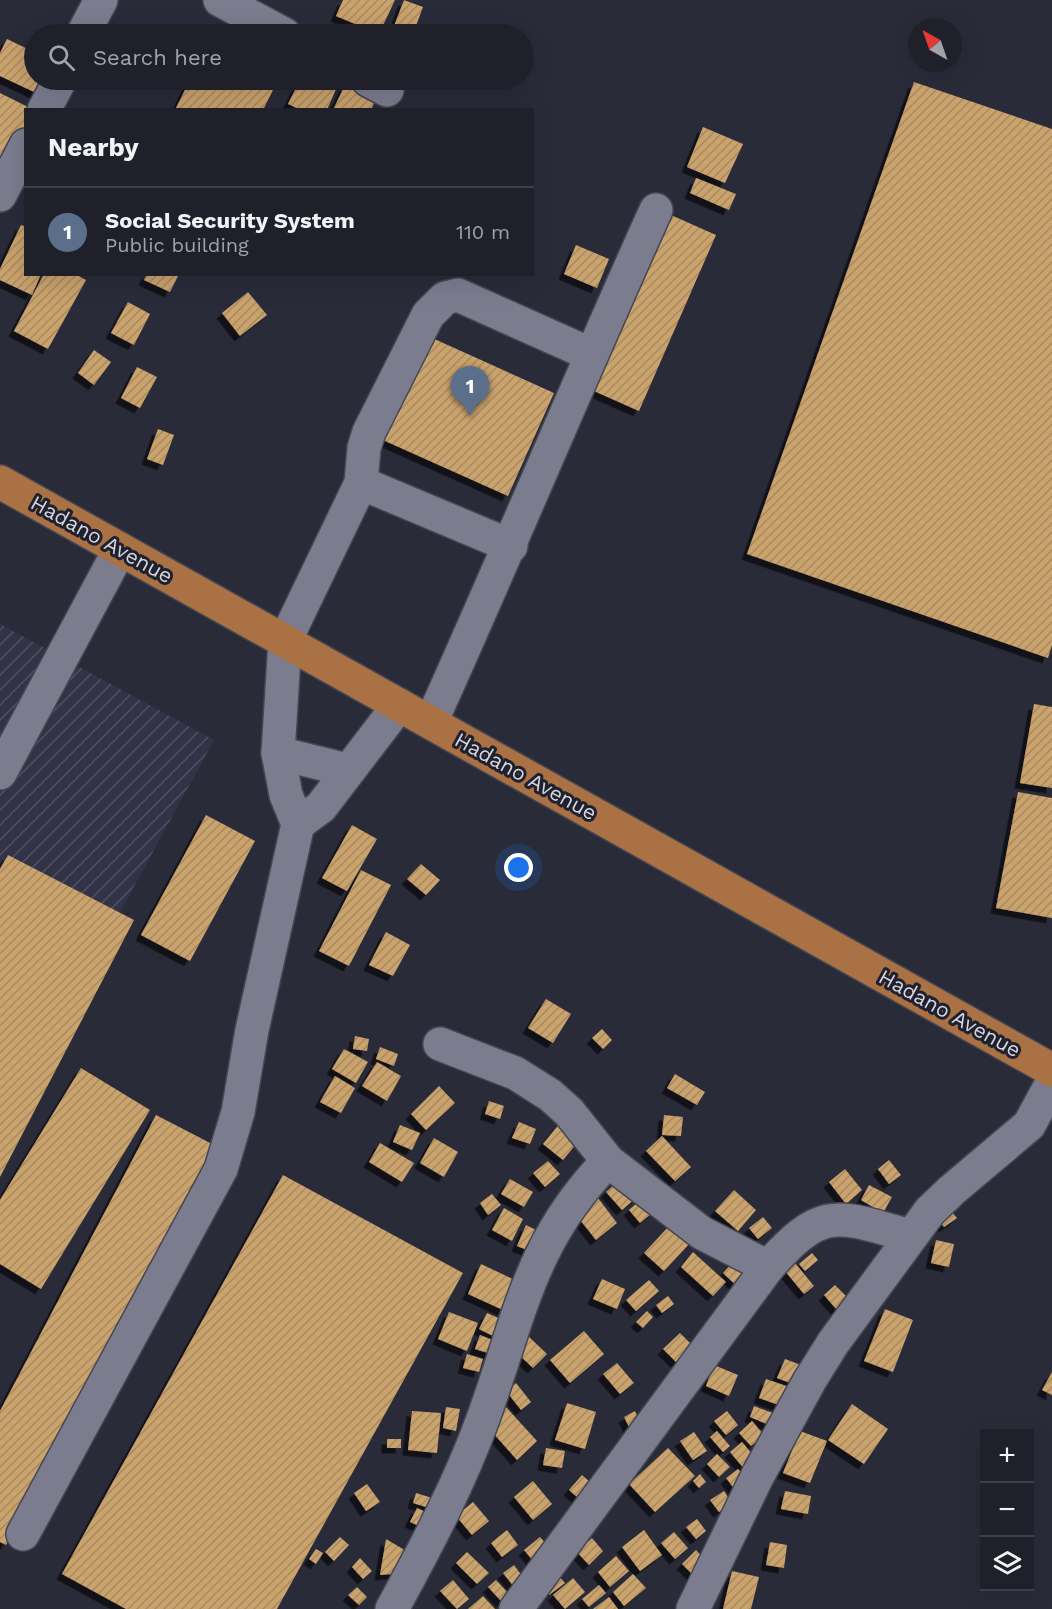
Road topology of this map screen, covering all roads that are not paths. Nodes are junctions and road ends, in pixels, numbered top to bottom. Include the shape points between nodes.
1 (101, 0) edge
2 (220, 0) edge
3 (88, 24) edge
4 (265, 24) edge
5 (55, 90) edge
6 (45, 108) edge
7 (24, 150) edge
8 (0, 195) edge
9 (656, 210) dead end
10 (590, 354) junction
11 (0, 482) edge
12 (361, 483) junction
13 (511, 546) junction
14 (120, 549) junction
15 (285, 641) junction
16 (399, 705) junction
17 (431, 723) junction
18 (278, 753) junction
19 (347, 770) junction
20 (0, 773) edge
21 (298, 824) junction
22 (440, 1044) dead end
23 (1052, 1070) edge
24 (1052, 1083) edge
25 (608, 1161) junction
26 (910, 1236) junction
27 (768, 1267) junction
28 (23, 1534) dead end
29 (392, 1609) edge
30 (516, 1609) edge
31 (693, 1609) edge

1 - 3 street
2 - 4 street
5 - 6 street
7 - 8 street
9 - 10 street
10 - 12 street via 458,295 445,298 428,315 369,432
10 - 13 street
11 - 14 main road, Hadano Avenue
12 - 13 street
12 - 15 street
13 - 17 street
14 - 15 main road, Hadano Avenue
14 - 20 street
15 - 16 main road, Hadano Avenue
15 - 18 street
16 - 17 main road, Hadano Avenue
16 - 19 street
17 - 23 main road, Hadano Avenue
18 - 19 street
18 - 21 street via 286,795
19 - 21 street via 321,807
21 - 28 street via 252,1030 238,1112 221,1169
22 - 25 street via 515,1073 550,1095 569,1112
24 - 26 street via 1029,1125 952,1190
25 - 27 street via 702,1233
25 - 29 street via 548,1238 514,1319 484,1417 464,1466
26 - 27 street via 855,1220 830,1220 811,1226 794,1238
26 - 31 street via 810,1380 758,1475
27 - 30 street

